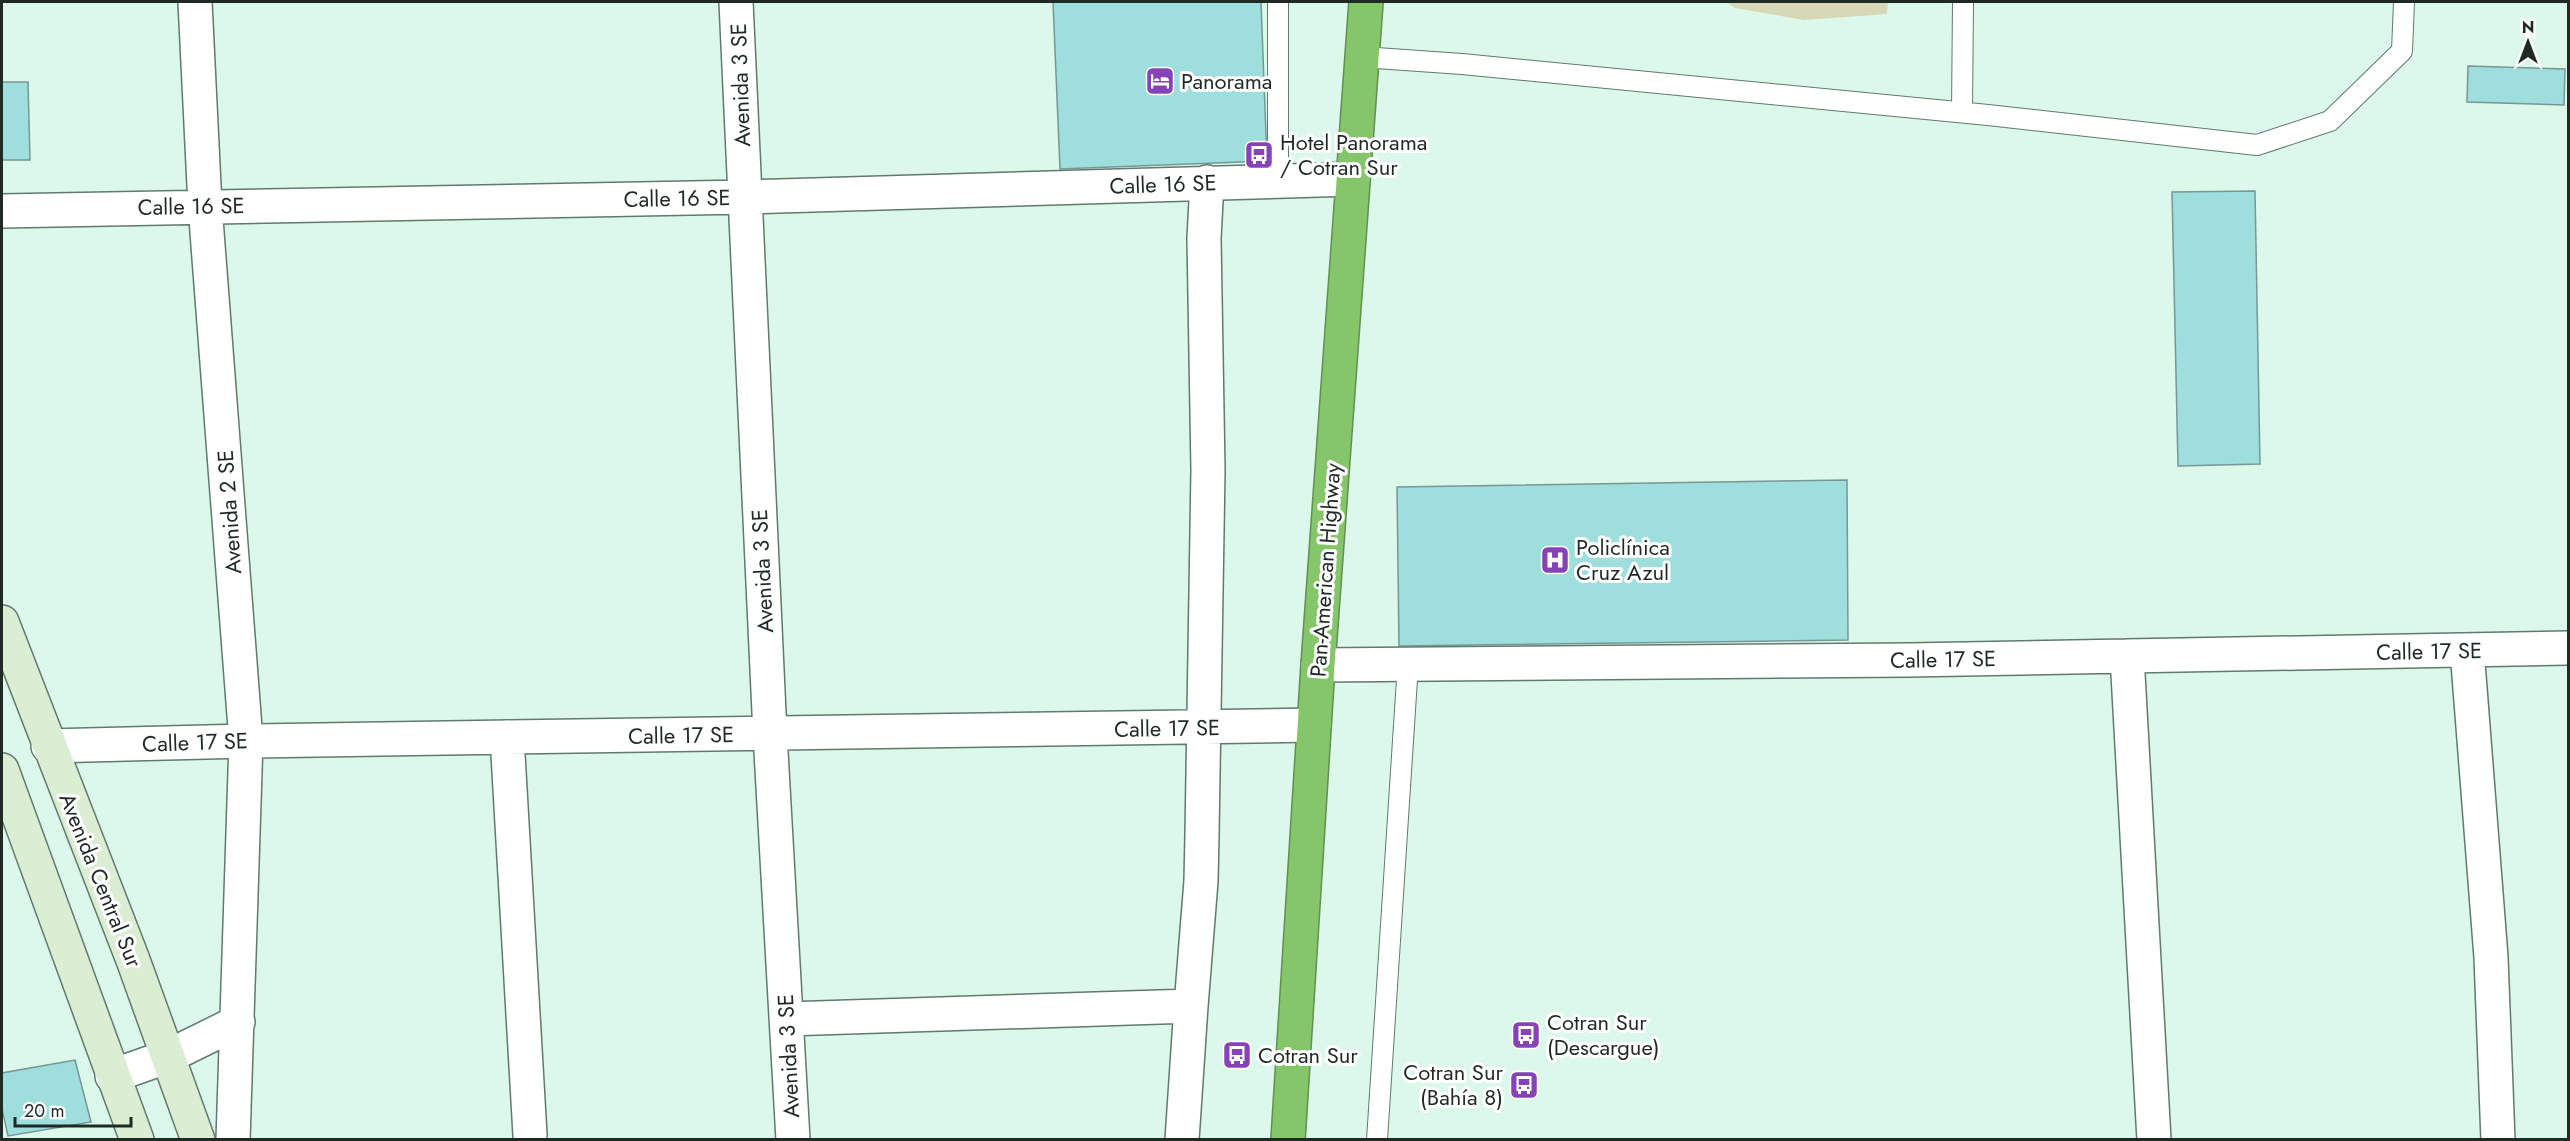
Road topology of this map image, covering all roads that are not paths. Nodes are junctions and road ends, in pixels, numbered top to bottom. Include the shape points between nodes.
1 (195, 2) edge
2 (736, 2) edge
3 (1278, 2) edge
4 (1366, 2) edge
5 (1963, 2) edge
6 (2404, 2) edge
7 (1362, 57) junction
8 (1962, 112) junction
9 (1353, 179) junction
10 (1278, 181) junction
11 (1207, 182) junction
12 (744, 196) junction
13 (205, 206) junction
14 (2, 211) edge
15 (2, 622) edge
16 (2568, 648) edge
17 (2467, 650) junction
18 (2127, 656) junction
19 (1408, 664) junction
20 (1318, 665) junction
21 (1314, 725) junction
22 (1203, 727) junction
23 (770, 734) junction
24 (507, 737) junction
25 (246, 741) junction
26 (48, 746) junction
27 (2, 770) edge
28 (1191, 1006) junction
29 (786, 1019) junction
30 (238, 1023) junction
31 (169, 1056) junction
32 (112, 1076) junction
33 (530, 1136) dead end
34 (137, 1140) edge
35 (198, 1140) edge
36 (233, 1140) edge
37 (793, 1140) edge
38 (1182, 1140) edge
39 (1288, 1140) edge
40 (1377, 1140) edge
41 (2154, 1140) edge
42 (2498, 1140) edge

1 - 13 street, Avenida 2 SE
2 - 12 street, Avenida 3 SE
3 - 10 lane
4 - 7 highway, Pan-American Highway
5 - 8 lane
6 - 8 lane via 2402,51 2394,59 2330,121 2257,145
7 - 8 lane
7 - 9 highway, Pan-American Highway
9 - 10 street, Calle 16 SE
9 - 20 highway, Pan-American Highway
10 - 11 street, Calle 16 SE
11 - 12 street, Calle 16 SE
11 - 22 street via 1204,238 1208,470
12 - 13 street, Calle 16 SE
12 - 23 street, Avenida 3 SE
13 - 14 street, Calle 16 SE
13 - 25 street, Avenida 2 SE
15 - 26 street, Avenida Central Sur
16 - 17 street, Calle 17 SE
17 - 18 street, Calle 17 SE
17 - 42 street via 2491,957
18 - 19 street, Calle 17 SE
18 - 41 street
19 - 20 street, Calle 17 SE
19 - 40 lane
20 - 21 highway, Pan-American Highway
21 - 22 street, Calle 17 SE
21 - 39 highway, Pan-American Highway
22 - 23 street, Calle 17 SE
22 - 28 street via 1201,881
23 - 24 street, Calle 17 SE
23 - 29 street, Avenida 3 SE
24 - 25 street, Calle 17 SE
24 - 33 street
25 - 26 street, Calle 17 SE
25 - 30 street, Avenida 2 SE
26 - 31 street, Avenida Central Sur
27 - 32 street
28 - 29 street
28 - 38 street
29 - 37 street, Avenida 3 SE
30 - 31 street
30 - 36 street, Avenida 2 SE
31 - 32 street
31 - 35 street, Avenida Central Sur
32 - 34 street

